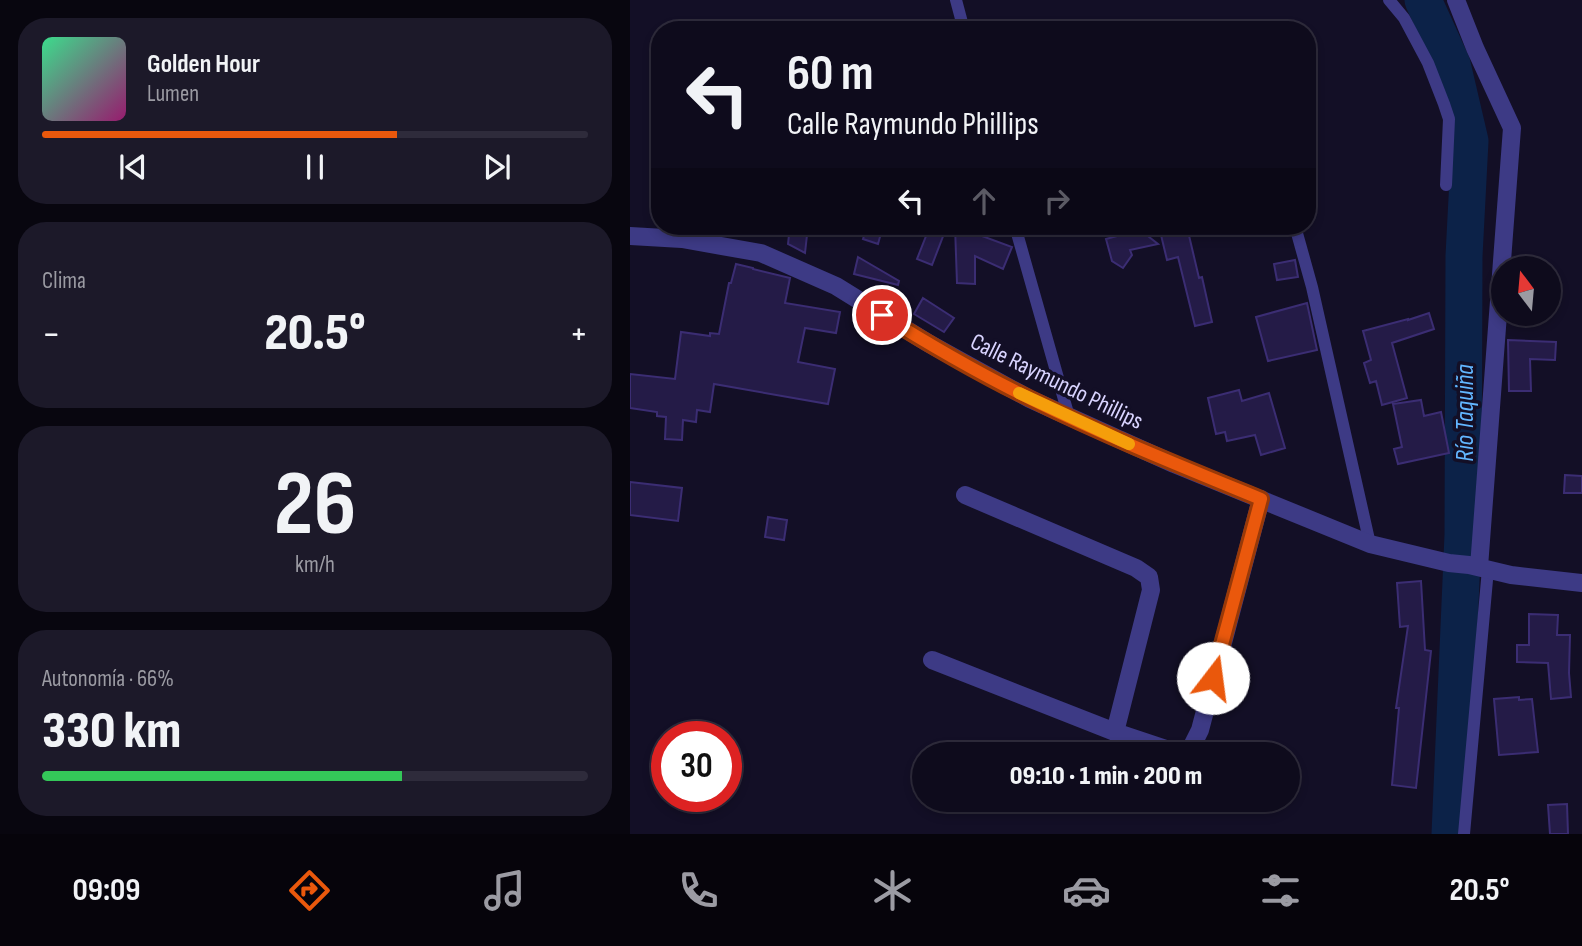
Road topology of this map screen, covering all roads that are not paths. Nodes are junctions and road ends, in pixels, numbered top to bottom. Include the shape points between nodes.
1 (956, 0) edge
2 (1389, 0) edge
3 (1457, 0) edge
4 (962, 21) edge
5 (1446, 185) dead end
6 (1018, 235) edge
7 (1298, 235) edge
8 (630, 236) edge
9 (1069, 417) junction
10 (965, 495) dead end
11 (1261, 499) junction
12 (1370, 544) junction
13 (1479, 567) junction
14 (1582, 583) edge
15 (932, 660) dead end
16 (1115, 732) junction
17 (1464, 834) edge

1 - 4 lane
2 - 5 lane via 1429,63 1449,119
3 - 13 street via 1512,128
6 - 9 lane
7 - 12 lane
8 - 9 street, Calle Raymundo Phillips via 682,239 761,253 836,286 928,343
9 - 11 street, Calle Raymundo Phillips
10 - 16 street via 1149,577 1151,590
11 - 12 street, Calle Raymundo Phillips
11 - 16 street via 1200,730 1191,748 1175,752
12 - 13 street, Calle Raymundo Phillips
13 - 14 street, Calle Raymundo Phillips
13 - 17 lane
15 - 16 street

